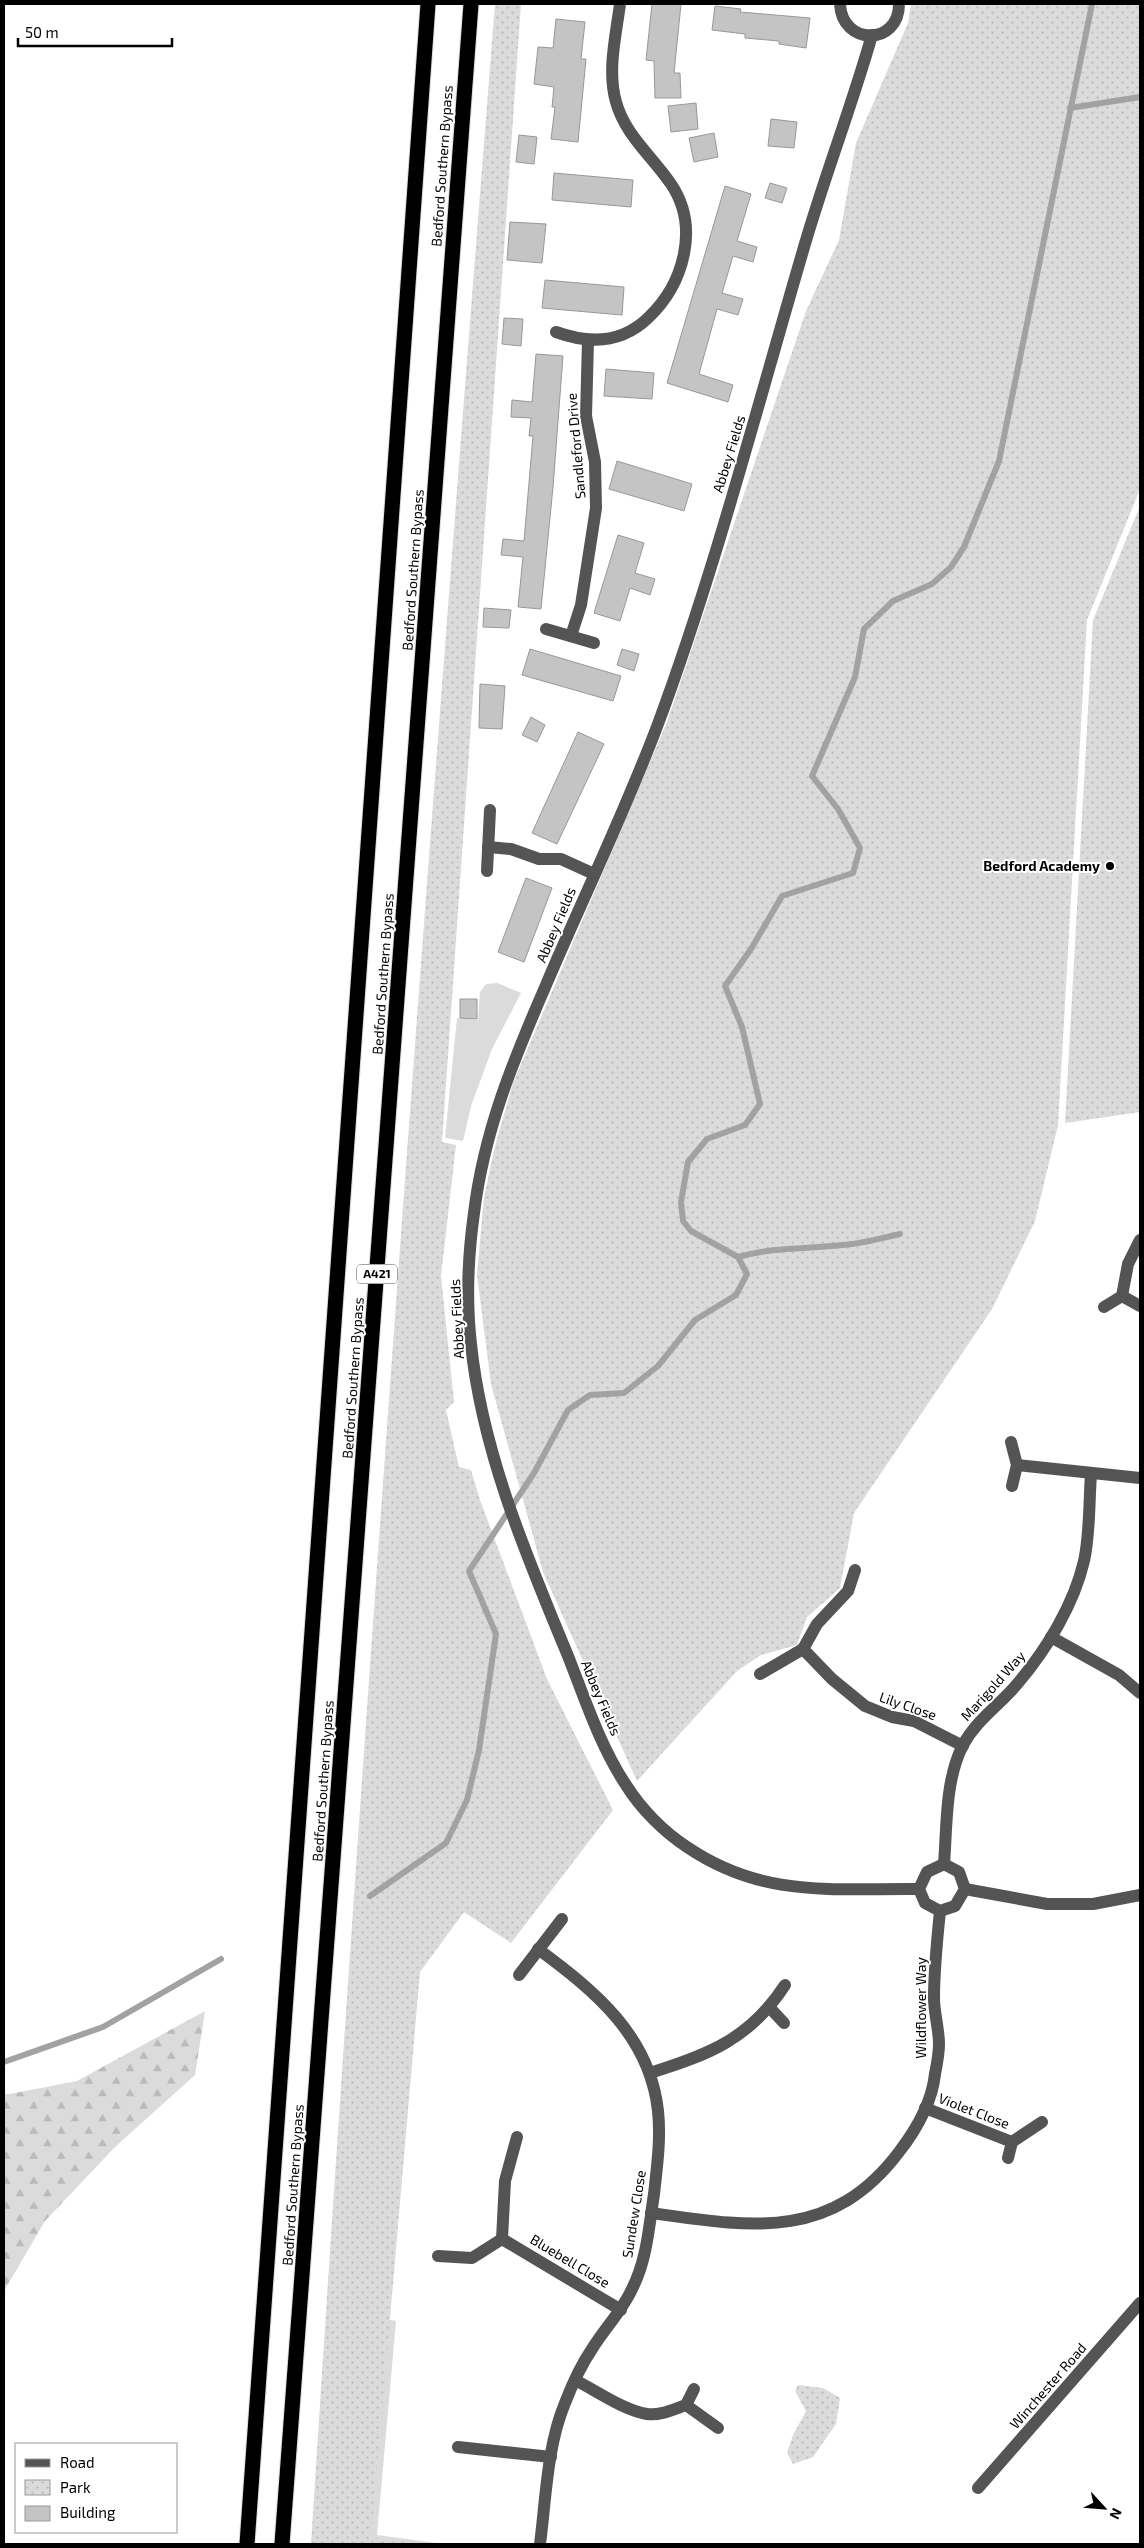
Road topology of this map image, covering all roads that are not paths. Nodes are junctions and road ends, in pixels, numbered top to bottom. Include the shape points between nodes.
1 (428, 4) edge
2 (471, 4) edge
3 (620, 4) edge
4 (840, 4) edge
5 (899, 4) edge
6 (872, 35) junction
7 (556, 332) dead end
8 (588, 341) junction
9 (546, 629) dead end
10 (571, 636) junction
11 (594, 643) dead end
12 (490, 810) dead end
13 (488, 847) junction
14 (488, 871) dead end
15 (594, 874) junction
16 (1140, 1240) edge
17 (1122, 1296) junction
18 (1140, 1306) edge
19 (1104, 1308) dead end
20 (1011, 1442) dead end
21 (1017, 1466) junction
22 (1091, 1474) junction
23 (1140, 1478) edge
24 (1012, 1486) dead end
25 (855, 1570) dead end
26 (1051, 1637) junction
27 (803, 1649) junction
28 (760, 1674) dead end
29 (1140, 1693) edge
30 (963, 1746) junction
31 (944, 1864) junction
32 (919, 1889) junction
33 (965, 1889) junction
34 (1140, 1895) edge
35 (940, 1911) junction
36 (562, 1919) dead end
37 (538, 1949) junction
38 (519, 1974) dead end
39 (784, 1985) dead end
40 (770, 2008) junction
41 (784, 2023) dead end
42 (650, 2073) junction
43 (925, 2108) junction
44 (1042, 2122) dead end
45 (517, 2137) dead end
46 (1012, 2142) junction
47 (1008, 2158) dead end
48 (651, 2213) junction
49 (502, 2239) junction
50 (438, 2256) dead end
51 (1140, 2303) edge
52 (621, 2310) junction
53 (576, 2380) junction
54 (694, 2389) dead end
55 (686, 2405) junction
56 (718, 2428) dead end
57 (458, 2447) dead end
58 (551, 2458) junction
59 (978, 2488) dead end
60 (247, 2544) edge
61 (282, 2544) edge
62 (540, 2544) edge

1 - 60 highway, Bedford Southern Bypass / A421
2 - 61 highway, Bedford Southern Bypass / A421
3 - 8 street via 612,72 616,101 624,124 678,194 686,234 685,256 669,296 644,322 601,341
4 - 6 street via 840,13 854,32
5 - 6 street via 895,22 884,32
6 - 15 street, Abbey Fields via 858,87 821,187 696,616 651,742
7 - 8 street
8 - 10 street, Sandleford Drive via 586,416 595,462 596,508 581,605
9 - 10 street
10 - 11 street
12 - 13 street
13 - 14 street
13 - 15 street via 511,848 539,859 561,859
15 - 32 street, Abbey Fields via 505,1080 485,1144 474,1212 469,1278 471,1344 483,1410 508,1505 601,1737 627,1786 656,1822 687,1847 747,1876 776,1885 812,1890
16 - 17 street via 1128,1264
17 - 18 street
17 - 19 street
20 - 21 street
21 - 22 street
21 - 24 street
22 - 23 street
22 - 26 street, Marigold Way via 1084,1560 1071,1598
25 - 27 street via 848,1591 817,1624
26 - 29 street via 1119,1675
26 - 30 street, Marigold Way via 1017,1685 980,1719
27 - 28 street
27 - 30 street, Lily Close via 865,1706 892,1717 914,1721
30 - 31 street, Marigold Way via 950,1797
31 - 32 street via 927,1872
31 - 33 street via 959,1872
32 - 35 street via 925,1903
33 - 34 street via 1047,1904 1093,1904
33 - 35 street via 954,1906
35 - 43 street, Wildflower Way via 934,2000 939,2043 935,2077
36 - 37 street
37 - 38 street
37 - 42 street, Sundew Close via 609,2007 632,2037
39 - 40 street
40 - 41 street
40 - 42 street via 724,2046
42 - 48 street, Sundew Close via 658,2111 658,2157
43 - 46 street, Violet Close
43 - 48 street, Wildflower Way via 910,2137 881,2176 852,2200 828,2212 797,2221 763,2224
44 - 46 street, Violet Close
45 - 49 street via 505,2181
46 - 47 street, Violet Close
48 - 52 street, Sundew Close via 644,2259
49 - 50 street via 472,2258
49 - 52 street, Bluebell Close
51 - 59 street, Winchester Road
52 - 53 street, Sundew Close via 592,2349
53 - 55 street via 629,2408 648,2414 665,2413
53 - 58 street, Sundew Close via 564,2405
54 - 55 street
55 - 56 street
57 - 58 street
58 - 62 street, Sundew Close

